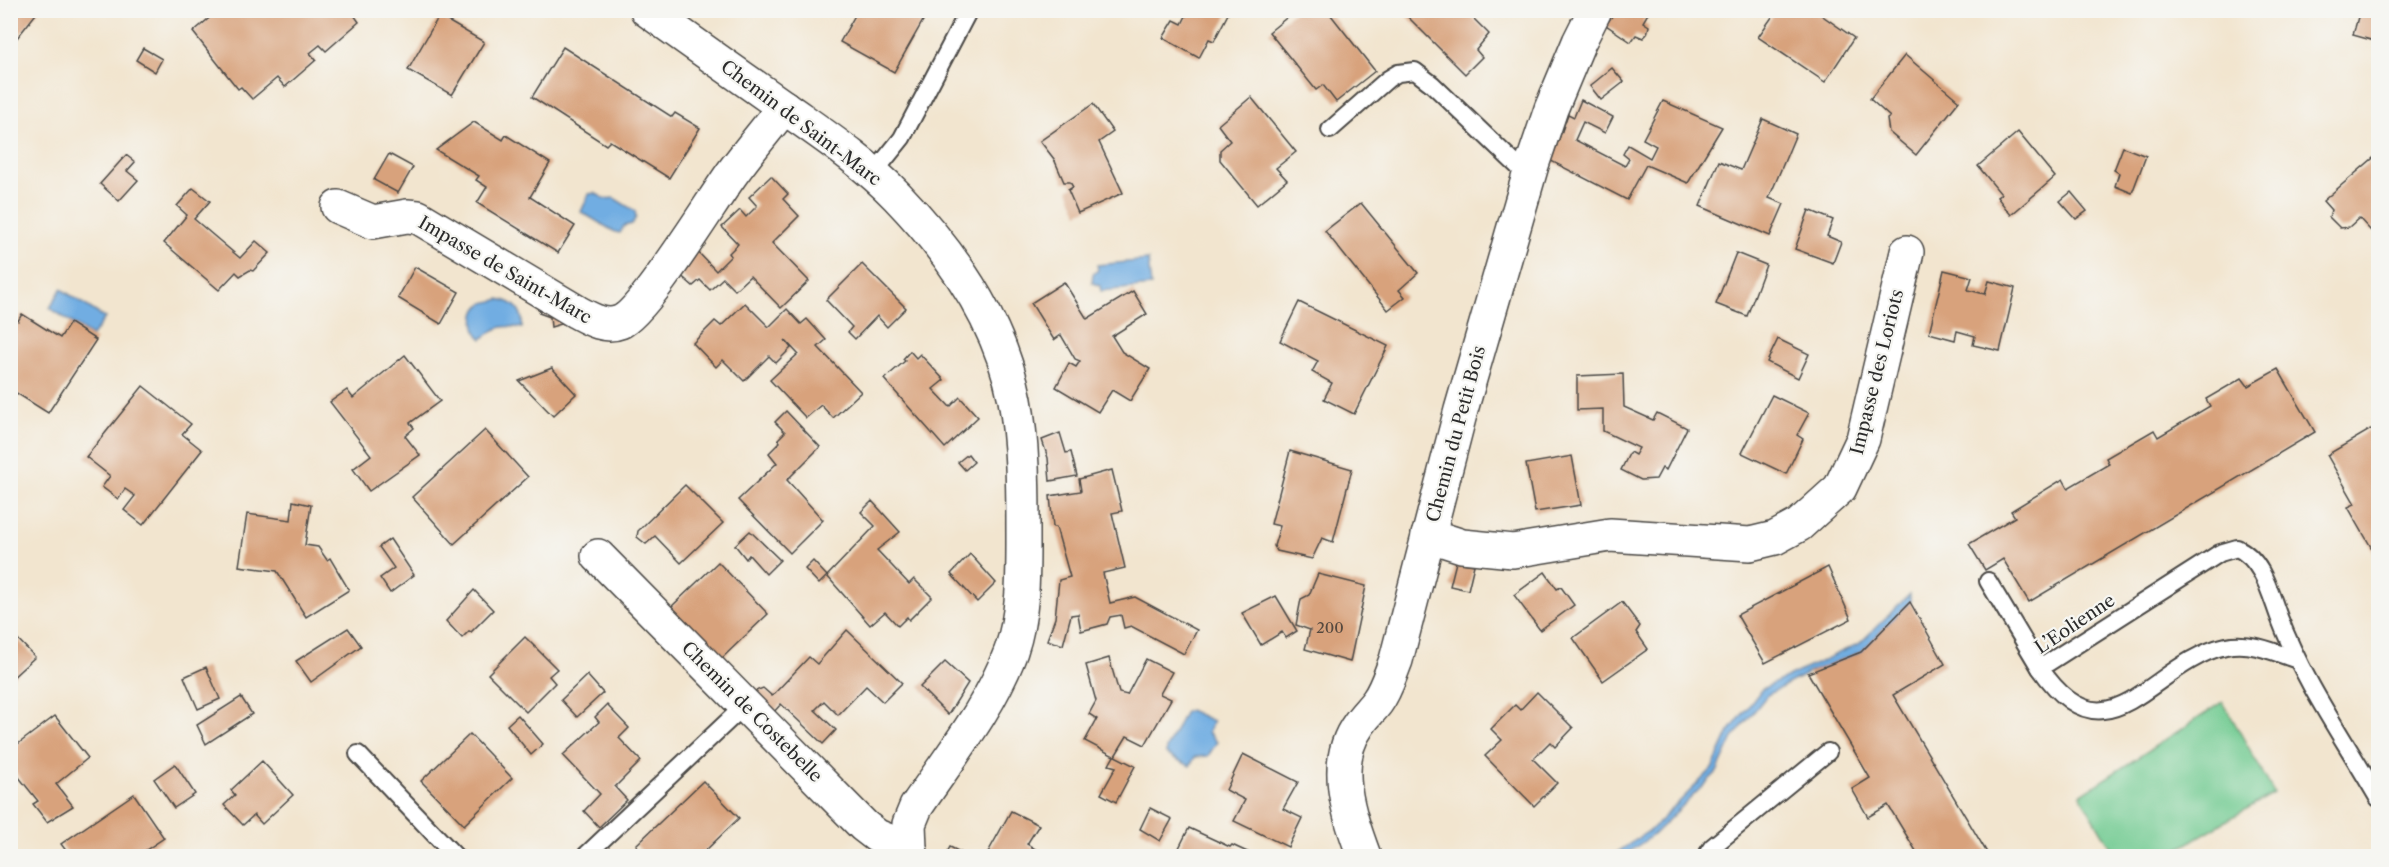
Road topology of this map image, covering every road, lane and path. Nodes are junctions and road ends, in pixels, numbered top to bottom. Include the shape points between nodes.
1 (646, 10) edge
2 (969, 10) edge
3 (1596, 10) edge
4 (784, 107) junction
5 (1330, 130) dead end
6 (873, 174) junction
7 (1529, 177) junction
8 (338, 207) dead end
9 (1906, 252) dead end
10 (1428, 535) junction
11 (598, 556) dead end
12 (1988, 581) dead end
13 (2297, 660) junction
14 (2040, 668) junction
15 (745, 705) junction
16 (1828, 752) dead end
17 (358, 754) dead end
18 (2379, 798) edge
19 (911, 853) edge
20 (455, 856) edge
21 (585, 856) edge
22 (1364, 856) edge
23 (1706, 856) edge

1 - 4 street, Chemin de Saint-Marc
2 - 6 lane via 902,138
3 - 7 street, Chemin du Petit Bois via 1551,109
4 - 6 street, Chemin de Saint-Marc
4 - 8 street, Impasse de Saint-Marc via 660,277 619,322 598,322 587,317 418,218 373,222
5 - 7 lane via 1388,79 1415,71
6 - 19 street, Chemin de Saint-Marc via 932,237 975,297 1002,356 1021,442 1023,562 1018,627 987,699 916,807 909,824
7 - 10 street, Chemin du Petit Bois
9 - 10 street, Impasse des Loriots via 1860,447 1840,488 1799,525 1775,538 1750,544 1610,535 1513,551 1462,546
10 - 22 street, Chemin du Petit Bois via 1396,660 1383,693 1359,724 1346,750 1344,780
11 - 15 street, Chemin de Costebelle
12 - 14 lane
13 - 14 lane, L’Eolienne via 2255,646 2229,645 2192,659 2124,704 2096,711 2072,704 2061,696
13 - 14 lane, L’Eolienne via 2258,566 2238,548 2220,553
13 - 18 lane, L’Eolienne
15 - 19 street, Chemin de Costebelle via 864,826
15 - 21 lane
16 - 23 lane
17 - 20 lane

